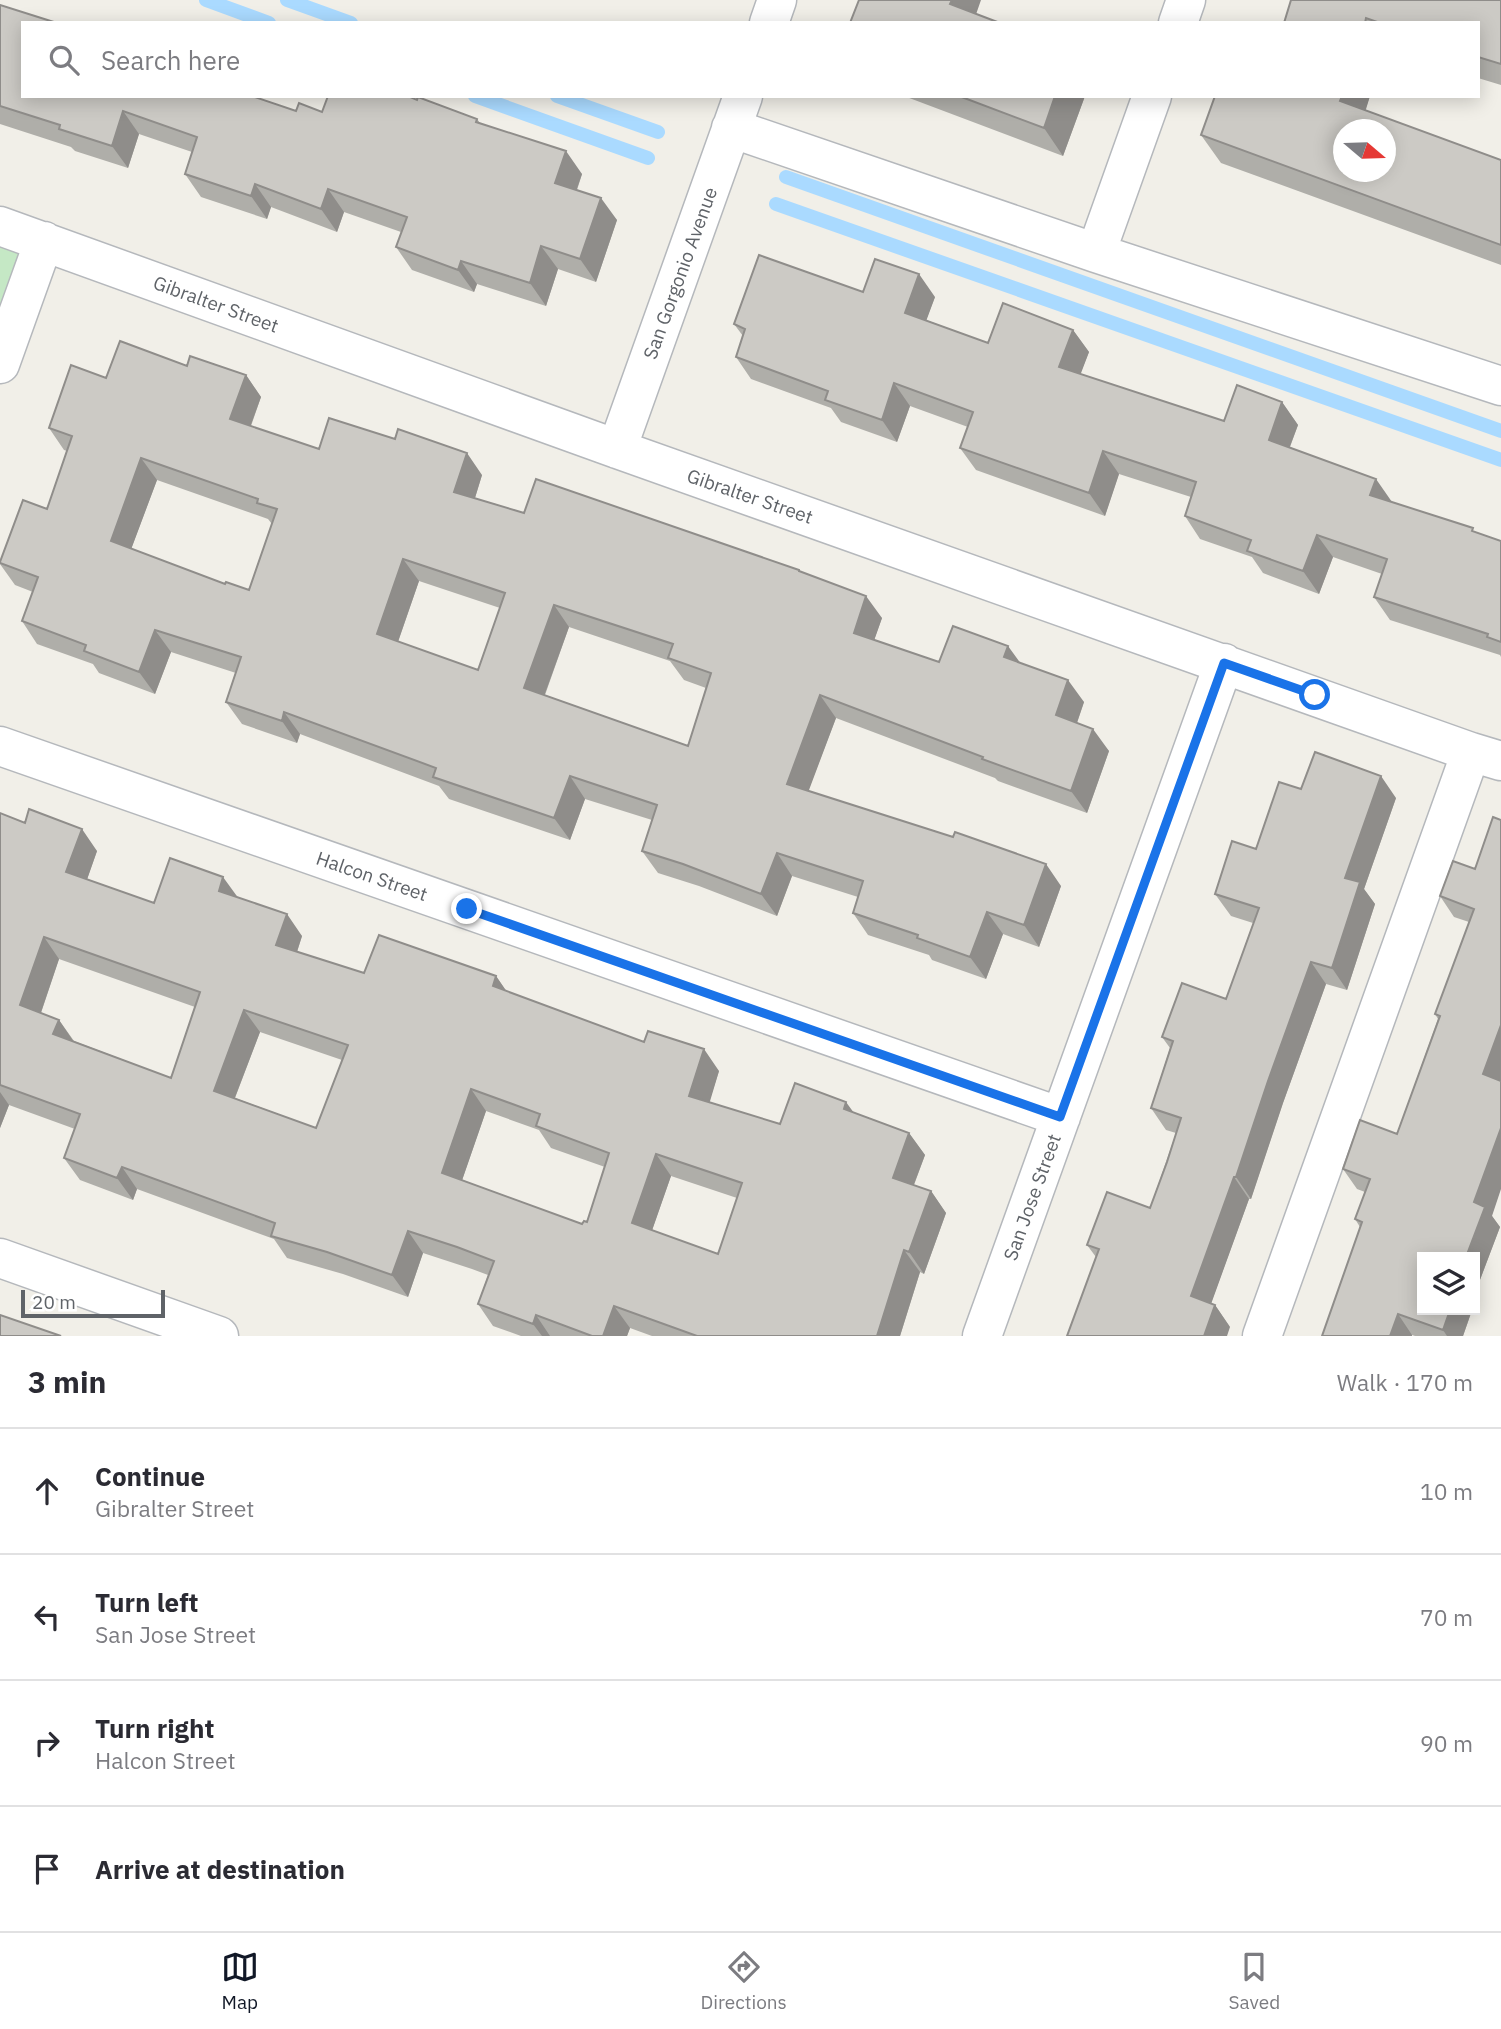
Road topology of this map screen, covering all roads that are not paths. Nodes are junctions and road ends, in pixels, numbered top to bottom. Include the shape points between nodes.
1 (777, 0) edge
2 (1186, 0) edge
3 (770, 21) edge
4 (1179, 21) edge
5 (1151, 98) edge
6 (737, 112) edge
7 (0, 226) edge
8 (44, 241) junction
9 (1097, 253) junction
10 (0, 363) edge
11 (1501, 386) edge
12 (617, 449) junction
13 (1224, 663) junction
14 (0, 746) edge
15 (1486, 756) edge
16 (1060, 1117) junction
17 (0, 1258) edge
18 (219, 1336) edge
19 (982, 1336) edge
20 (1262, 1336) edge

1 - 3 street
2 - 4 street
5 - 9 street
6 - 9 street
6 - 12 street, San Gorgonio Avenue
7 - 8 street, Gibralter Street
8 - 10 street
8 - 12 street, Gibralter Street
9 - 11 street
12 - 13 street, Gibralter Street
13 - 15 street, Gibralter Street
13 - 16 street, San Jose Street
14 - 16 street, Halcon Street
15 - 20 street
16 - 19 street, San Jose Street
17 - 18 street

